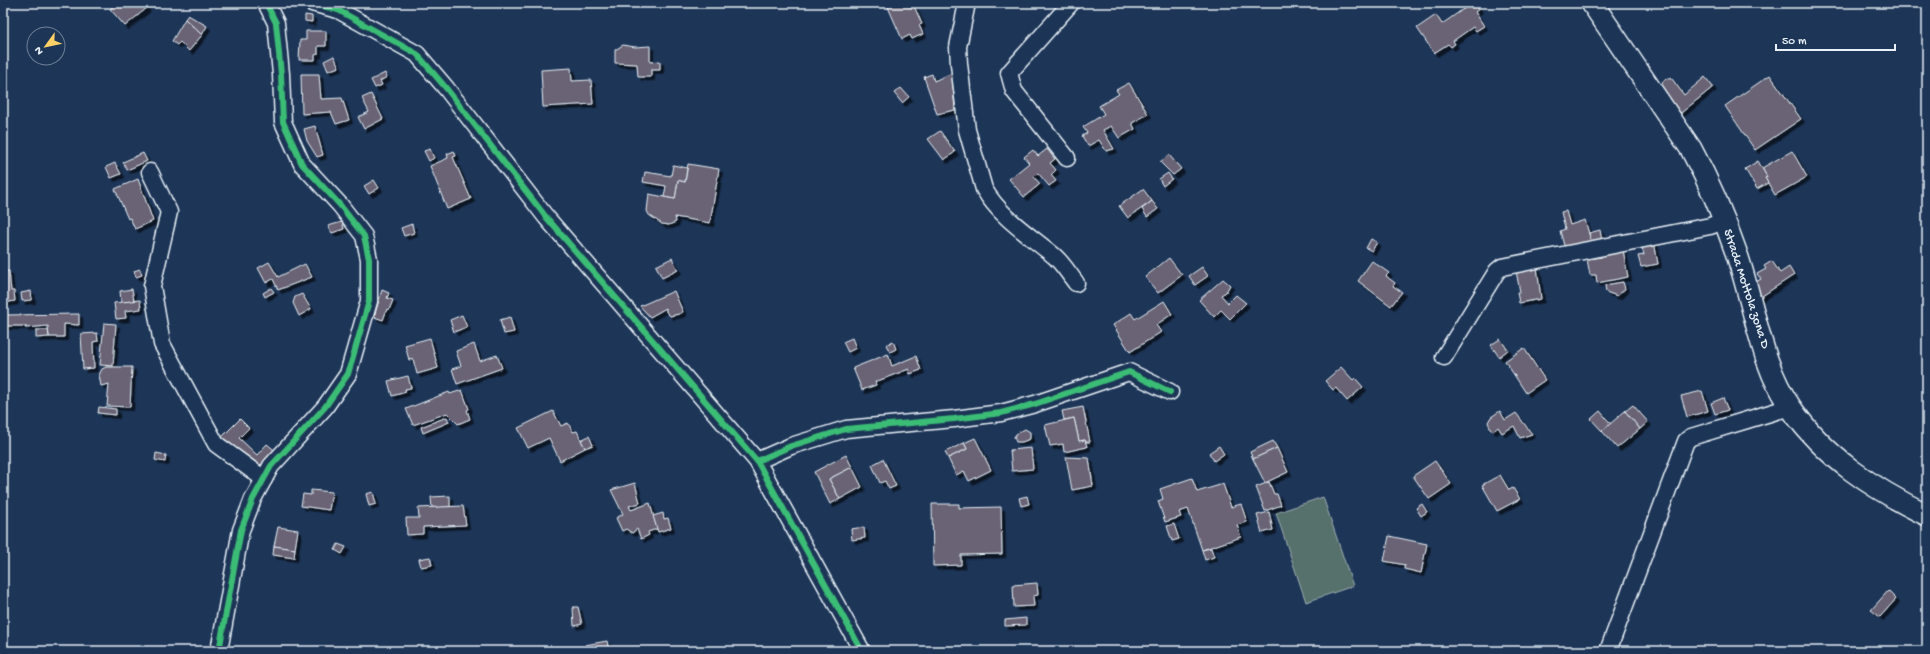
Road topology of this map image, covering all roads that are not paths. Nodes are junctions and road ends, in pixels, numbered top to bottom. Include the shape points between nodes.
1 (266, 3) edge
2 (312, 3) edge
3 (967, 3) edge
4 (1071, 3) edge
5 (1592, 3) edge
6 (1067, 158) dead end
7 (150, 172) dead end
8 (1724, 221) junction
9 (1076, 283) dead end
10 (1444, 357) dead end
11 (1170, 392) dead end
12 (1790, 407) junction
13 (757, 461) junction
14 (264, 479) junction
15 (1927, 515) edge
16 (219, 651) edge
17 (862, 651) edge
18 (1608, 651) edge

1 - 14 street via 276,24 283,122 302,164 340,205 364,236 369,259 370,301 348,374 325,407 271,466
2 - 13 street via 338,10 417,54 546,217
3 - 9 street via 958,47 959,64 967,130 984,189 988,197 1021,231 1054,256
4 - 6 street via 1009,73 1014,91
5 - 8 main road, Strada Mottola zona D via 1691,149
7 - 14 street via 169,212 152,286 162,344 216,444
8 - 10 street via 1710,226 1502,267 1497,271
8 - 12 main road, Strada Mottola zona D via 1736,252 1771,369
11 - 13 street via 1129,372 1002,413 846,429 791,446
12 - 15 main road, Strada Mottola zona D via 1804,427 1831,455 1868,483
12 - 18 street via 1691,437 1686,442
13 - 17 street
14 - 16 street via 253,499 242,530

